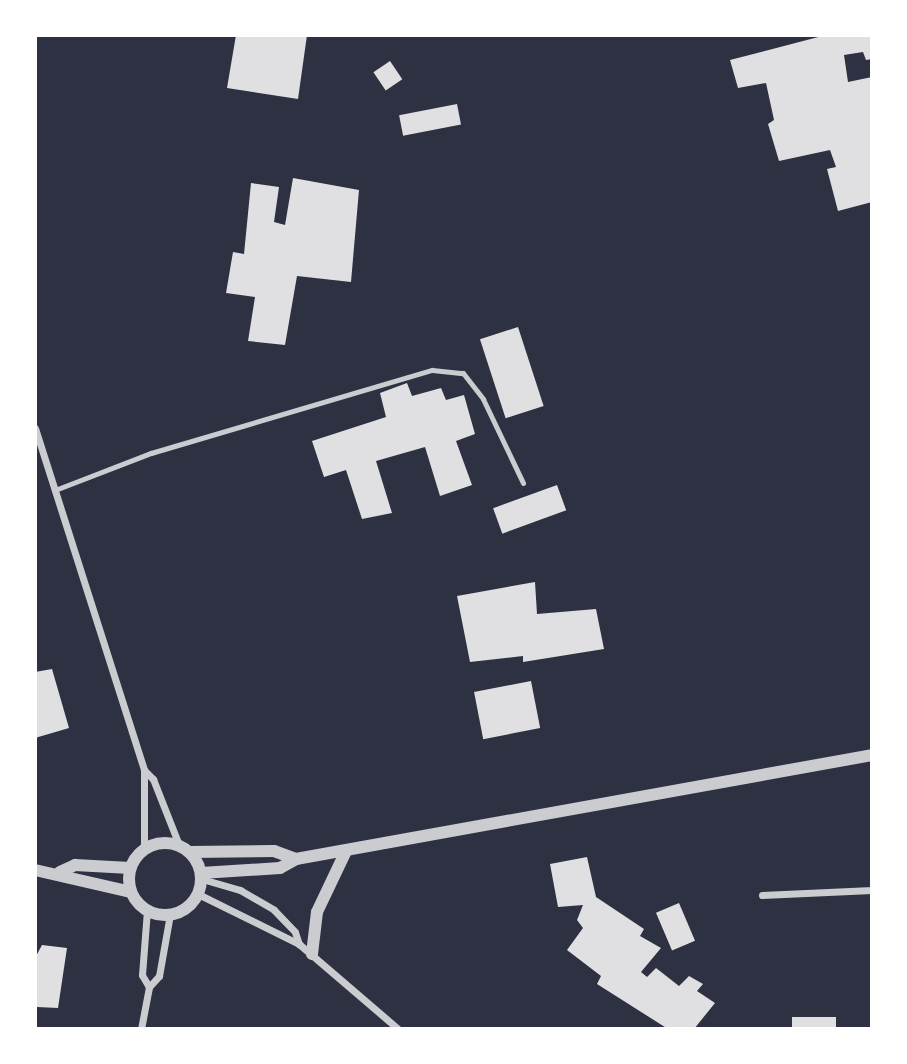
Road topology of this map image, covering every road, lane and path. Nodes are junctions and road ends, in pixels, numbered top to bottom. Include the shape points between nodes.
1 (35, 428) edge
2 (523, 483) dead end
3 (55, 490) junction
4 (872, 755) edge
5 (144, 771) junction
6 (184, 848) junction
7 (144, 849) junction
8 (346, 851) junction
9 (296, 859) junction
10 (130, 868) junction
11 (35, 870) edge
12 (60, 872) junction
13 (201, 876) junction
14 (872, 890) edge
15 (131, 892) junction
16 (198, 894) junction
17 (762, 895) dead end
18 (146, 910) junction
19 (170, 914) junction
20 (299, 944) junction
21 (312, 954) junction
22 (149, 987) junction
23 (141, 1029) edge
24 (398, 1029) edge

1 - 3 street
2 - 3 lane via 483,398 463,373 432,370 151,453
3 - 5 street
4 - 8 street
5 - 6 street via 153,779
5 - 7 street
6 - 7 street via 167,842
6 - 9 street via 274,851
6 - 13 street
7 - 10 street
8 - 9 street
8 - 21 street via 317,912
9 - 13 street via 280,868
10 - 12 street via 75,865
10 - 15 street
11 - 12 street
12 - 15 street via 75,882
13 - 16 street
13 - 20 street via 240,890 274,910 295,932
14 - 17 street
15 - 18 street
16 - 19 street via 181,911
16 - 20 street
18 - 19 street
18 - 22 street via 142,975
19 - 22 street via 159,976
20 - 21 street
21 - 24 street
22 - 23 street

